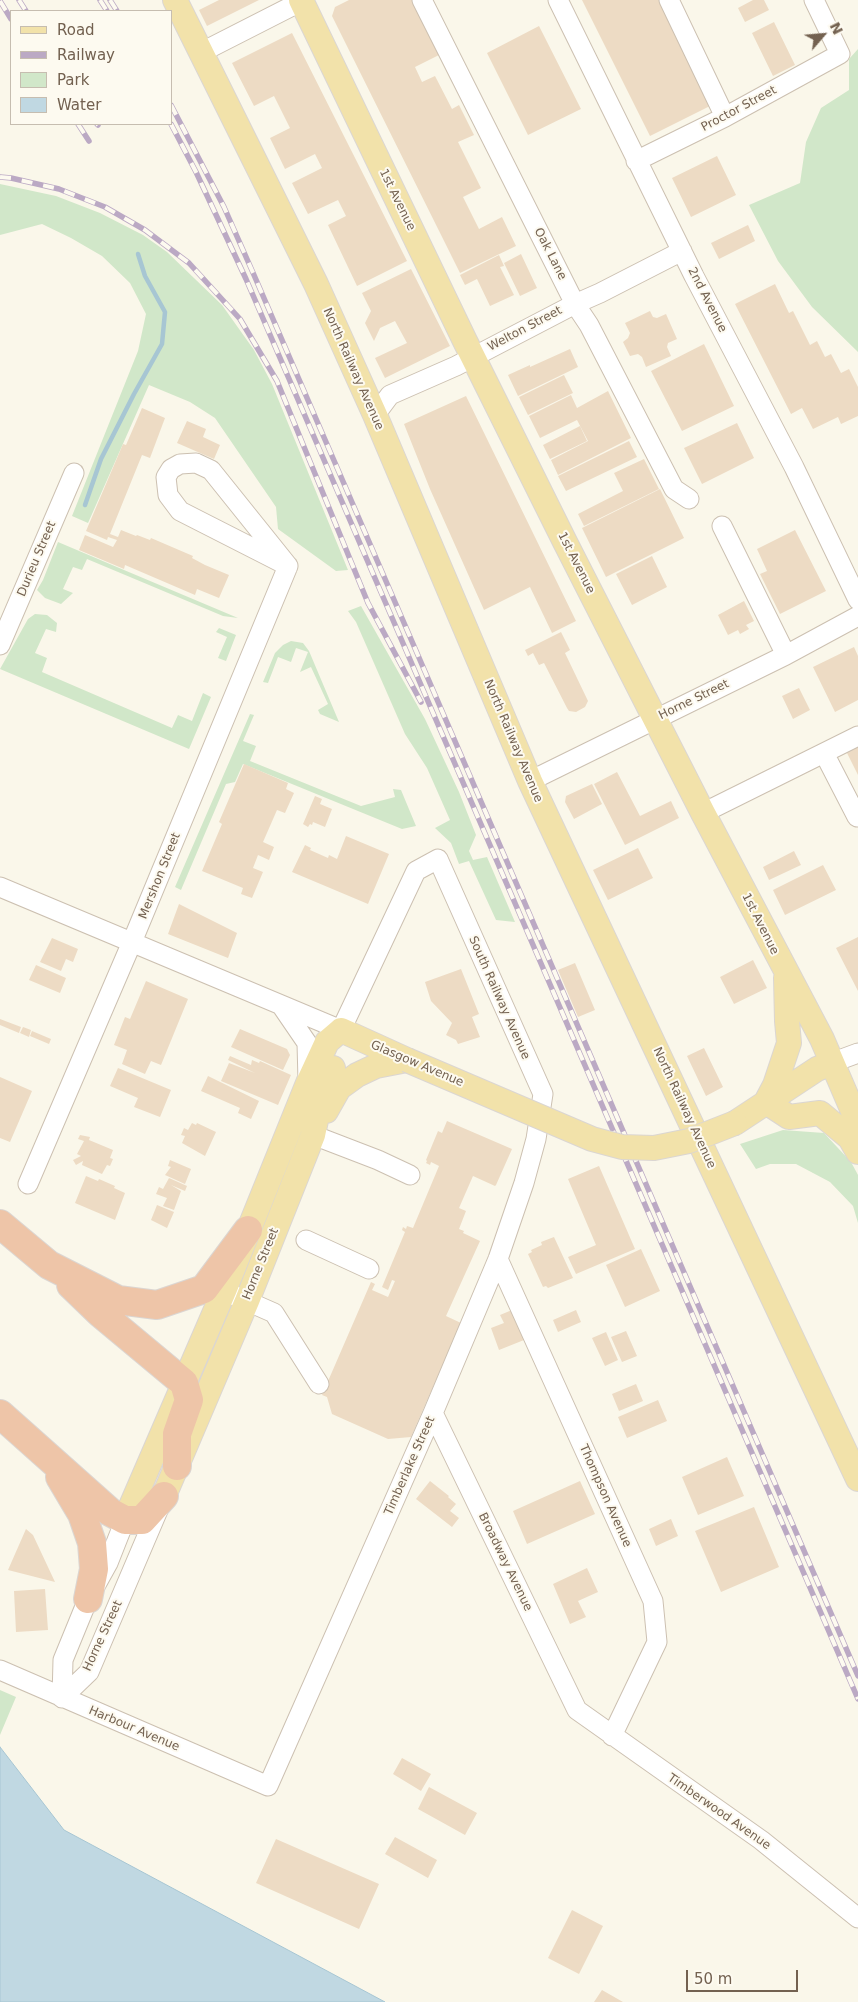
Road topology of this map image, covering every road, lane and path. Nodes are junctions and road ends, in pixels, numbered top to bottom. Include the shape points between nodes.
1 (174, 0) edge
2 (422, 0) edge
3 (558, 0) edge
4 (669, 0) edge
5 (814, 0) edge
6 (302, 1) edge
7 (200, 53) junction
8 (725, 117) junction
9 (636, 161) junction
10 (682, 251) junction
11 (575, 304) junction
12 (473, 356) junction
13 (374, 414) junction
14 (74, 473) dead end
15 (689, 499) dead end
16 (722, 526) dead end
17 (288, 566) junction
18 (858, 600) edge
19 (858, 616) edge
20 (0, 645) edge
21 (786, 655) junction
22 (655, 719) junction
23 (858, 736) edge
24 (824, 753) junction
25 (530, 780) junction
26 (703, 813) junction
27 (857, 817) edge
28 (438, 860) joint
29 (0, 887) edge
30 (132, 942) junction
31 (786, 975) junction
32 (281, 1005) junction
33 (341, 1030) junction
34 (858, 1053) edge
35 (407, 1060) junction
36 (831, 1062) junction
37 (308, 1084) junction
38 (766, 1102) junction
39 (858, 1123) edge
40 (313, 1135) junction
41 (536, 1140) joint
42 (858, 1152) edge
43 (410, 1175) dead end
44 (28, 1184) dead end
45 (0, 1224) edge
46 (248, 1230) junction
47 (306, 1240) dead end
48 (498, 1258) junction
49 (49, 1264) junction
50 (369, 1269) dead end
51 (224, 1292) junction
52 (247, 1301) junction
53 (184, 1383) junction
54 (319, 1384) dead end
55 (0, 1414) edge
56 (433, 1414) junction
57 (49, 1458) junction
58 (177, 1466) junction
59 (858, 1479) edge
60 (164, 1496) junction
61 (125, 1520) junction
62 (88, 1599) junction
63 (0, 1670) edge
64 (62, 1698) junction
65 (577, 1710) joint
66 (612, 1736) junction
67 (268, 1786) joint
68 (858, 1918) edge

1 - 7 main road, North Railway Avenue
2 - 11 street, Oak Lane
3 - 9 street, 2nd Avenue
4 - 8 street
5 - 8 street, Proctor Street via 840,54
6 - 7 street
6 - 12 main road, 1st Avenue
7 - 13 main road, North Railway Avenue via 316,284
8 - 9 street, Proctor Street
9 - 10 street, 2nd Avenue
10 - 11 street, Welton Street
10 - 18 street, 2nd Avenue via 794,467
11 - 12 street, Welton Street
11 - 15 street, Oak Lane via 674,489
12 - 13 street, Welton Street via 390,395
12 - 22 main road, 1st Avenue
13 - 25 main road, North Railway Avenue
14 - 20 street, Durieu Street
16 - 21 street
17 - 17 street via 211,470 196,463 180,464 172,469 166,477 166,486 168,495 180,511
17 - 30 street, Mershon Street
19 - 21 street, Horne Street
21 - 22 street, Horne Street
22 - 25 street, Horne Street
22 - 26 main road, 1st Avenue
23 - 24 street
24 - 26 street
24 - 27 street
25 - 59 main road, North Railway Avenue
26 - 31 main road, 1st Avenue
28 - 33 street, Horne Street via 416,871
28 - 41 street, South Railway Avenue via 543,1094
29 - 30 street, Glasgow Avenue
30 - 32 street, Glasgow Avenue
30 - 44 street, Mershon Street
31 - 36 main road, 1st Avenue via 822,1039
31 - 38 main road via 789,1043
32 - 33 street, Glasgow Avenue
32 - 37 street via 307,1043
33 - 35 main road, Glasgow Avenue
33 - 37 main road, Horne Street via 327,1042
33 - 40 main road, Horne Street via 341,1049 322,1091
34 - 36 street
35 - 38 main road, Glasgow Avenue, bridge via 592,1139 622,1147 654,1148 689,1141 735,1123
35 - 40 main road via 376,1066 339,1088
36 - 38 main road, Glasgow Avenue
36 - 39 main road, 1st Avenue
37 - 46 main road, Horne Street
38 - 42 main road via 789,1116 820,1113 850,1138
40 - 43 street
40 - 52 main road, Horne Street
41 - 48 street, Timberlake Street
45 - 49 highway
46 - 49 highway via 204,1289 157,1305 118,1300
46 - 51 main road, Horne Street
47 - 50 street
48 - 56 street, Timberlake Street
48 - 66 street, Thompson Avenue via 653,1602 657,1642
49 - 53 highway via 100,1313
51 - 52 street
51 - 53 main road, Horne Street
52 - 54 street via 274,1313
52 - 58 main road, Horne Street
53 - 58 highway via 189,1400 177,1434
53 - 61 main road, Horne Street
55 - 57 highway
56 - 65 street, Broadway Avenue
56 - 67 street, Timberlake Street
57 - 61 highway via 110,1512
57 - 62 highway via 82,1514 92,1543 94,1569
58 - 60 main road, Horne Street
60 - 61 highway via 142,1520
60 - 64 street, Horne Street via 89,1672
61 - 62 street, Horne Street via 108,1563
62 - 64 street, Horne Street via 63,1660
63 - 64 street, Harbour Avenue
64 - 67 street, Harbour Avenue
65 - 66 street, Timberwood Avenue
66 - 68 street, Timberwood Avenue via 761,1840

